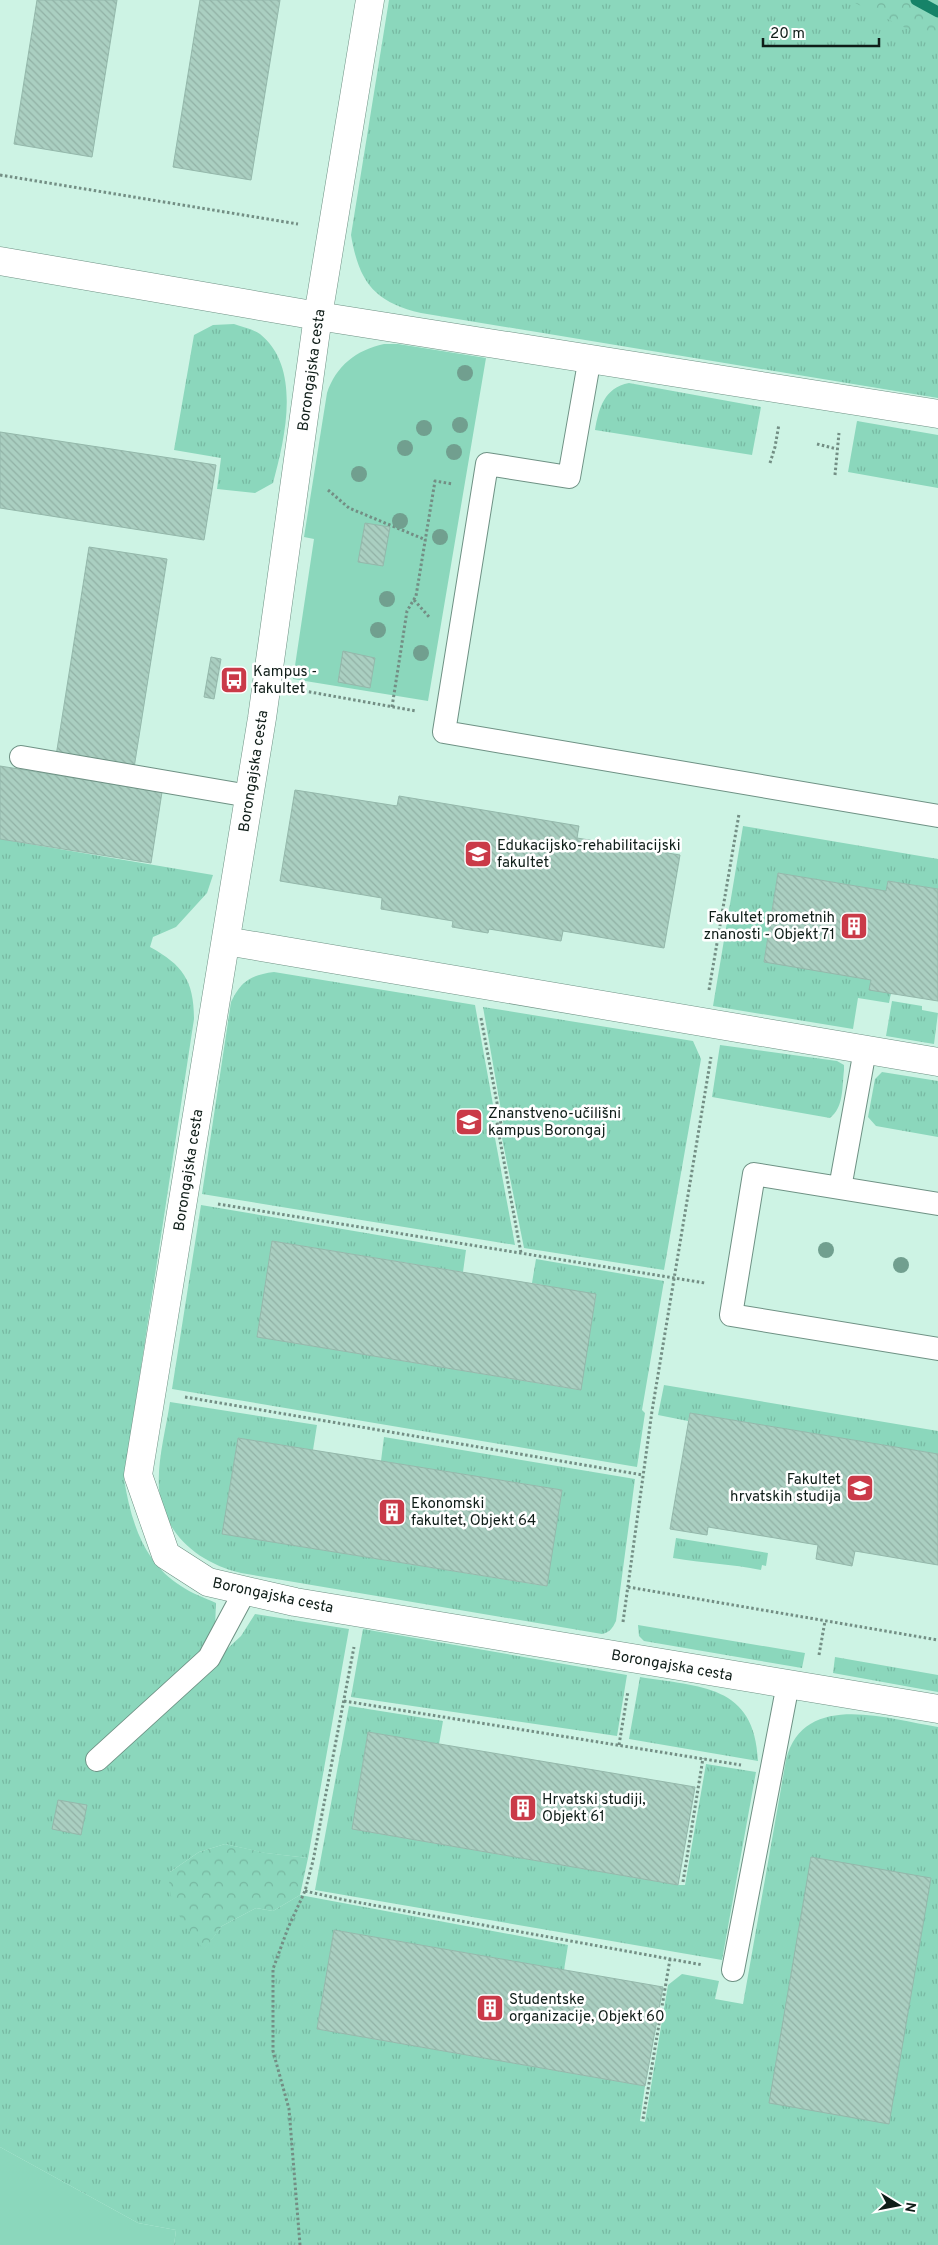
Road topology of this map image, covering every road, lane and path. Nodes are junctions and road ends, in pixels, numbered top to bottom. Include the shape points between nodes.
1 (370, 0) edge
2 (0, 175) edge
3 (302, 224) dead end
4 (0, 261) edge
5 (318, 316) junction
6 (590, 357) junction
7 (938, 414) edge
8 (780, 415) dead end
9 (841, 426) dead end
10 (817, 444) dead end
11 (837, 449) junction
12 (770, 463) dead end
13 (297, 464) junction
14 (835, 475) dead end
15 (483, 489) junction
16 (426, 540) junction
17 (296, 689) dead end
18 (392, 706) junction
19 (446, 716) junction
20 (21, 757) dead end
21 (745, 784) junction
22 (249, 796) junction
23 (938, 816) edge
24 (226, 941) junction
25 (475, 983) junction
26 (710, 1023) junction
27 (865, 1050) junction
28 (938, 1062) edge
29 (840, 1188) junction
30 (184, 1199) junction
31 (938, 1204) edge
32 (520, 1253) junction
33 (674, 1278) junction
34 (736, 1287) junction
35 (938, 1349) edge
36 (152, 1392) junction
37 (643, 1475) junction
38 (628, 1587) junction
39 (245, 1591) junction
40 (360, 1612) junction
41 (622, 1626) dead end
42 (938, 1640) edge
43 (629, 1684) dead end
44 (788, 1684) junction
45 (344, 1701) junction
46 (938, 1709) edge
47 (619, 1745) junction
48 (703, 1758) junction
49 (97, 1760) dead end
50 (771, 1770) junction
51 (683, 1882) dead end
52 (305, 1891) junction
53 (670, 1959) junction
54 (733, 1970) joint
55 (643, 2120) dead end
56 (300, 2245) edge

1 - 5 street, Borongajska cesta
2 - 3 path
4 - 5 street
5 - 6 street
5 - 13 street, Borongajska cesta
6 - 7 street
6 - 15 lane via 569,477 487,464
8 - 12 path
9 - 11 path
10 - 11 path
11 - 14 path
13 - 16 path via 349,508
13 - 22 street, Borongajska cesta
15 - 16 path via 435,481
15 - 19 lane
16 - 18 path via 416,596 407,611
17 - 18 path
18 - 19 path
19 - 21 lane via 444,732
20 - 22 lane
21 - 23 lane
21 - 26 path
22 - 24 street, Borongajska cesta
24 - 25 street
24 - 30 street, Borongajska cesta
25 - 26 street
25 - 32 path
26 - 27 street
26 - 33 path
27 - 28 street
27 - 29 lane
29 - 31 lane
29 - 34 lane via 754,1174
30 - 32 path
30 - 36 street, Borongajska cesta
32 - 33 path
33 - 34 path
33 - 37 path
34 - 35 lane via 731,1315
36 - 37 path
36 - 39 street, Borongajska cesta via 138,1475 166,1555 208,1582
37 - 38 path
38 - 41 path
38 - 42 path
39 - 40 street, Borongajska cesta
39 - 49 lane via 209,1658
40 - 44 street, Borongajska cesta
40 - 45 path
43 - 47 path
44 - 46 street, Borongajska cesta
44 - 50 lane
45 - 47 path
45 - 52 path
47 - 48 path
48 - 50 path
48 - 51 path
50 - 54 lane
52 - 53 path
52 - 56 path via 273,1969 273,2052 290,2109
53 - 54 path
53 - 55 path

